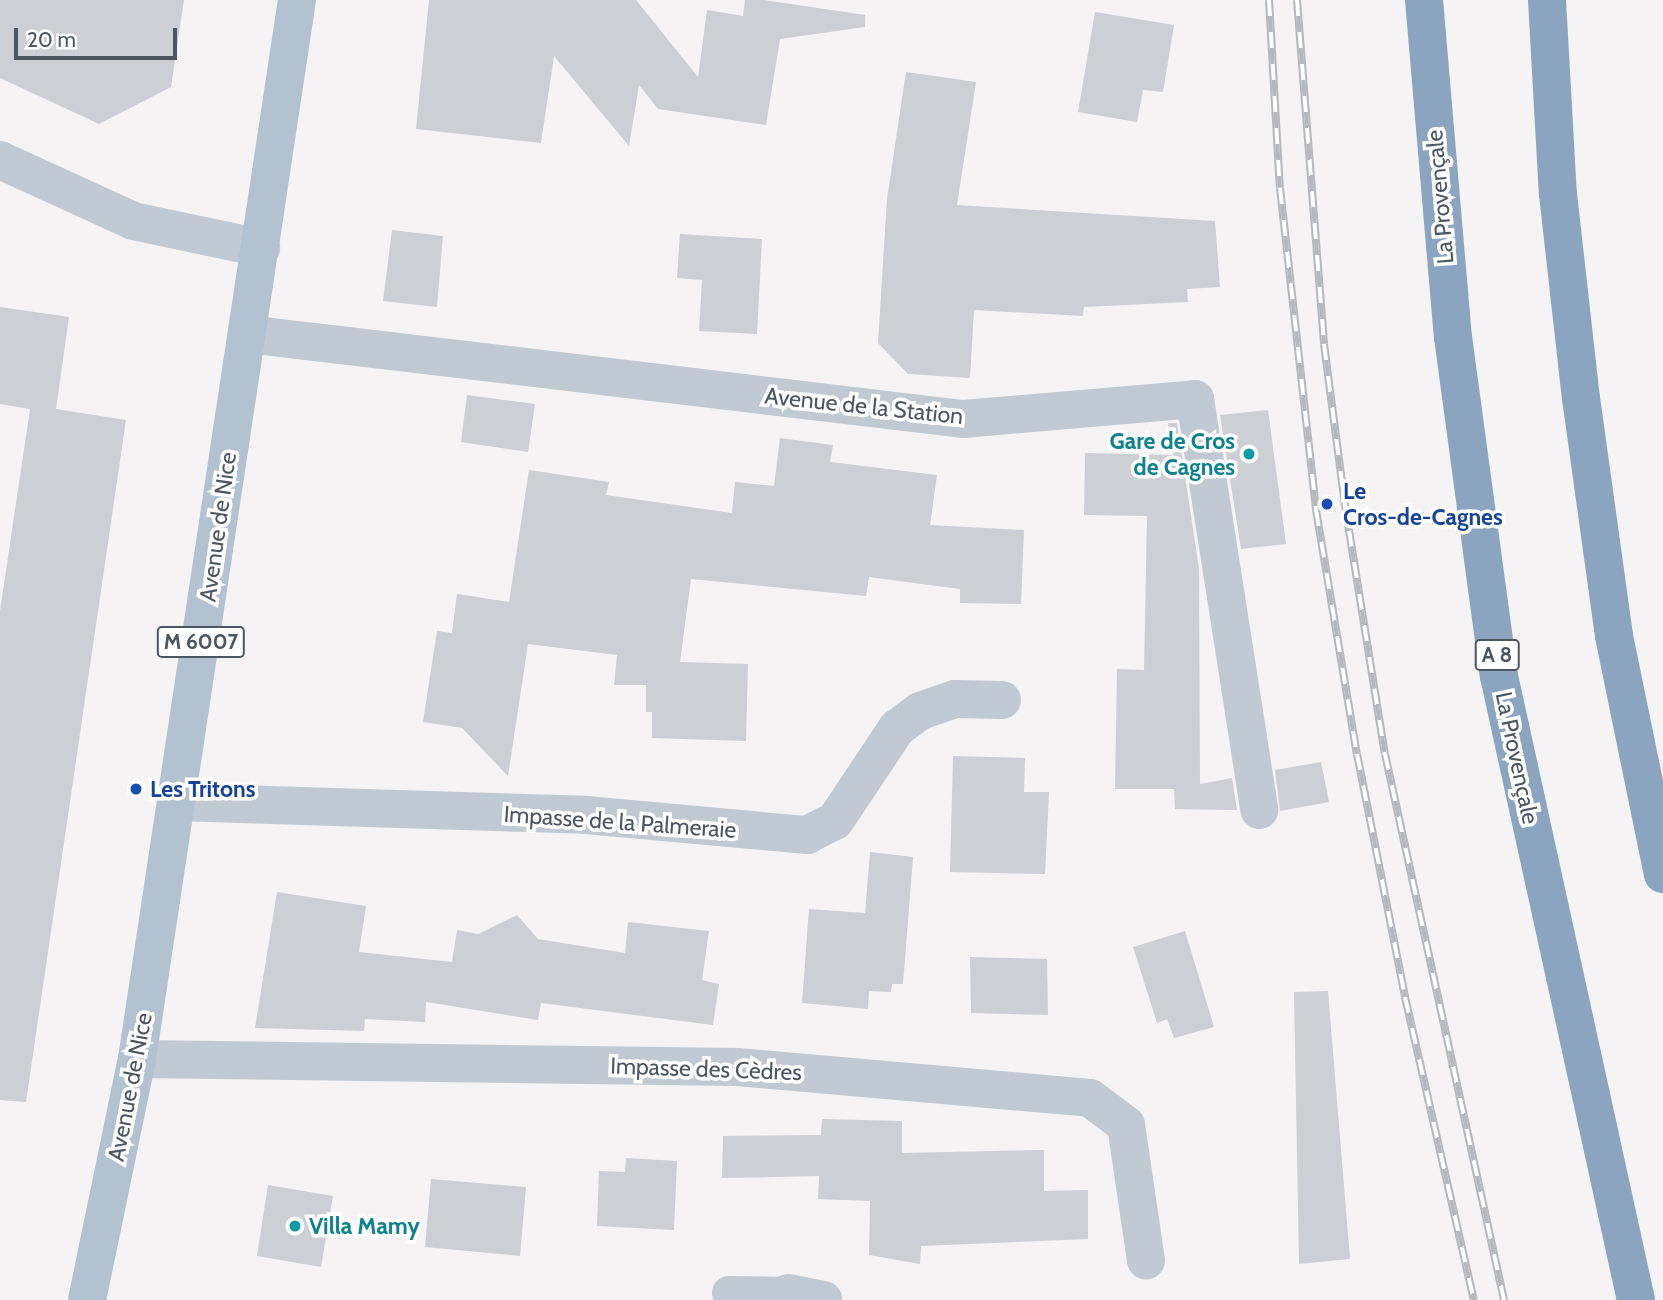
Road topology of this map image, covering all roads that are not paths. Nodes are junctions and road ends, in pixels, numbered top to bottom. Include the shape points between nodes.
1 (297, 0) edge
2 (1424, 0) edge
3 (1547, 0) edge
4 (0, 160) edge
5 (261, 248) junction
6 (247, 334) junction
7 (1002, 700) dead end
8 (177, 802) junction
9 (1259, 810) dead end
10 (1663, 874) edge
11 (137, 1059) junction
12 (1146, 1261) dead end
13 (728, 1292) dead end
14 (806, 1296) edge
15 (87, 1300) edge
16 (1636, 1300) edge

1 - 5 main road, Avenue de Nice / M 6007
2 - 16 highway, La Provençale / A 8 via 1453,337 1499,676
3 - 10 highway via 1558,194 1581,398 1614,636
4 - 5 street via 133,220
5 - 6 main road, Avenue de Nice / M 6007
6 - 8 main road, Avenue de Nice / M 6007
6 - 9 street, Avenue de la Station via 963,419 1195,399
7 - 8 street, Impasse de la Palmeraie via 956,699 920,711 897,728 835,821 807,835 586,815
8 - 11 main road, Avenue de Nice / M 6007
11 - 12 street, Impasse des Cèdres via 737,1068 1090,1098 1126,1125
11 - 15 main road, Avenue de Nice / M 6007
13 - 14 lane

